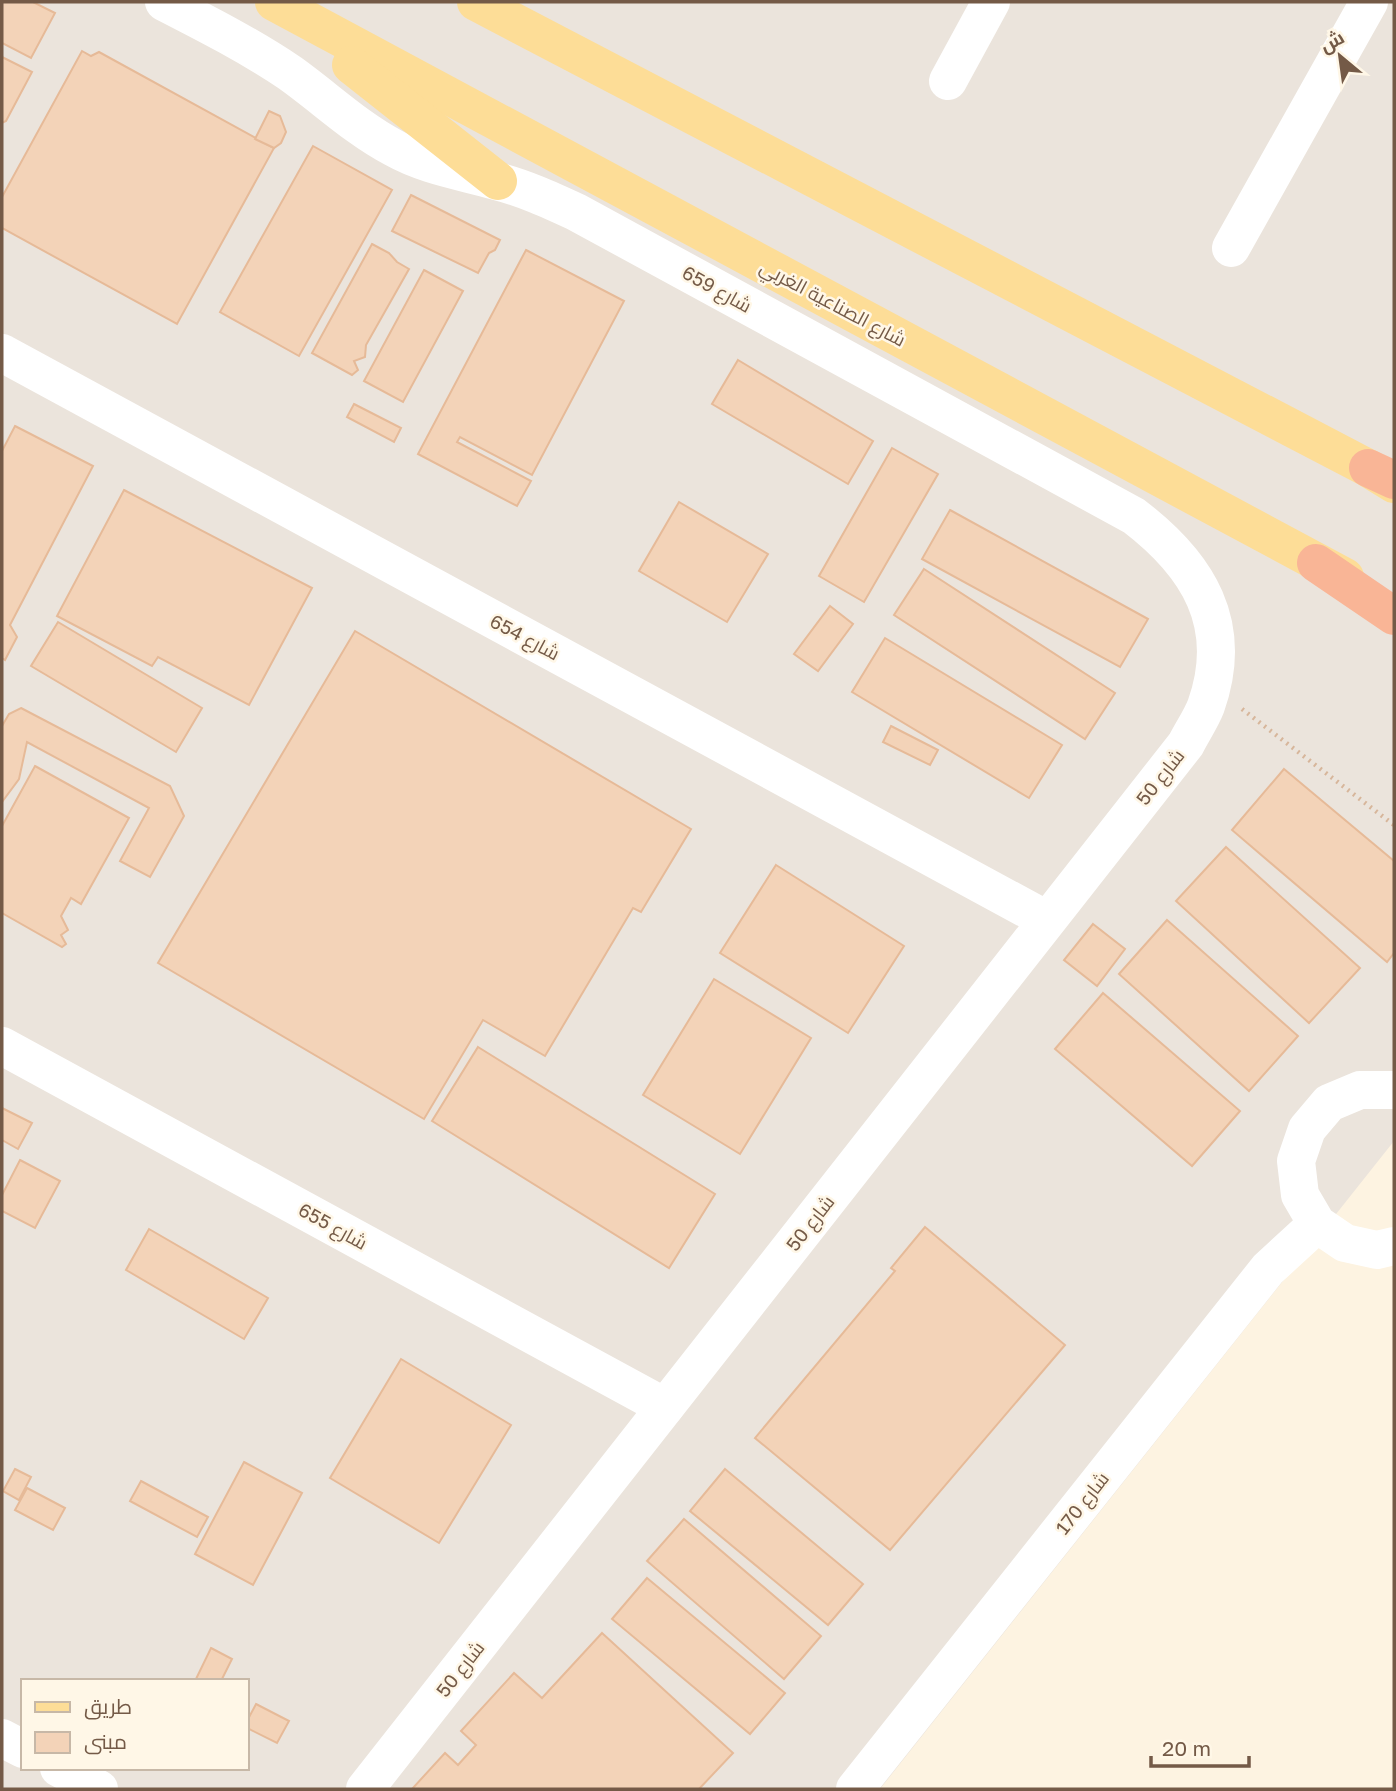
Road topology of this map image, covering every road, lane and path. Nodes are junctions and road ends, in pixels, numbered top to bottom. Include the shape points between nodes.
1 (164, 2) edge
2 (271, 2) edge
3 (476, 2) edge
4 (991, 2) edge
5 (1369, 2) edge
6 (948, 81) dead end
7 (498, 181) junction
8 (1231, 248) dead end
9 (2, 353) edge
10 (1385, 477) edge
11 (1316, 563) junction
12 (1394, 601) edge
13 (1394, 616) edge
14 (1216, 638) joint
15 (1211, 685) junction
16 (1394, 825) edge
17 (1047, 920) junction
18 (2, 1046) edge
19 (1394, 1090) edge
20 (1317, 1224) junction
21 (1394, 1246) edge
22 (665, 1407) junction
23 (2, 1738) edge
24 (21, 1748) edge
25 (63, 1770) edge
26 (99, 1789) edge
27 (365, 1789) edge
28 (855, 1789) edge

1 - 7 street, شارع 659 via 245,44 395,149 434,166
2 - 7 main road
2 - 11 main road, شارع الصناعية الغربي
3 - 10 main road
4 - 6 street
5 - 8 street
7 - 14 street, شارع 659 via 576,212 1134,516 1189,568 1205,597
9 - 17 street, شارع 654
11 - 12 main road, شارع الصناعية الغربي
11 - 13 highway
14 - 15 street, شارع 50
15 - 16 path
15 - 17 street, شارع 50 via 1186,744
17 - 22 street, شارع 50
18 - 22 street, شارع 655
19 - 20 street via 1360,1090 1329,1103 1307,1129 1296,1161 1300,1195
20 - 21 street via 1345,1244 1377,1250
20 - 28 street, شارع 170 via 1268,1269
22 - 27 street, شارع 50
23 - 24 street
25 - 26 street

